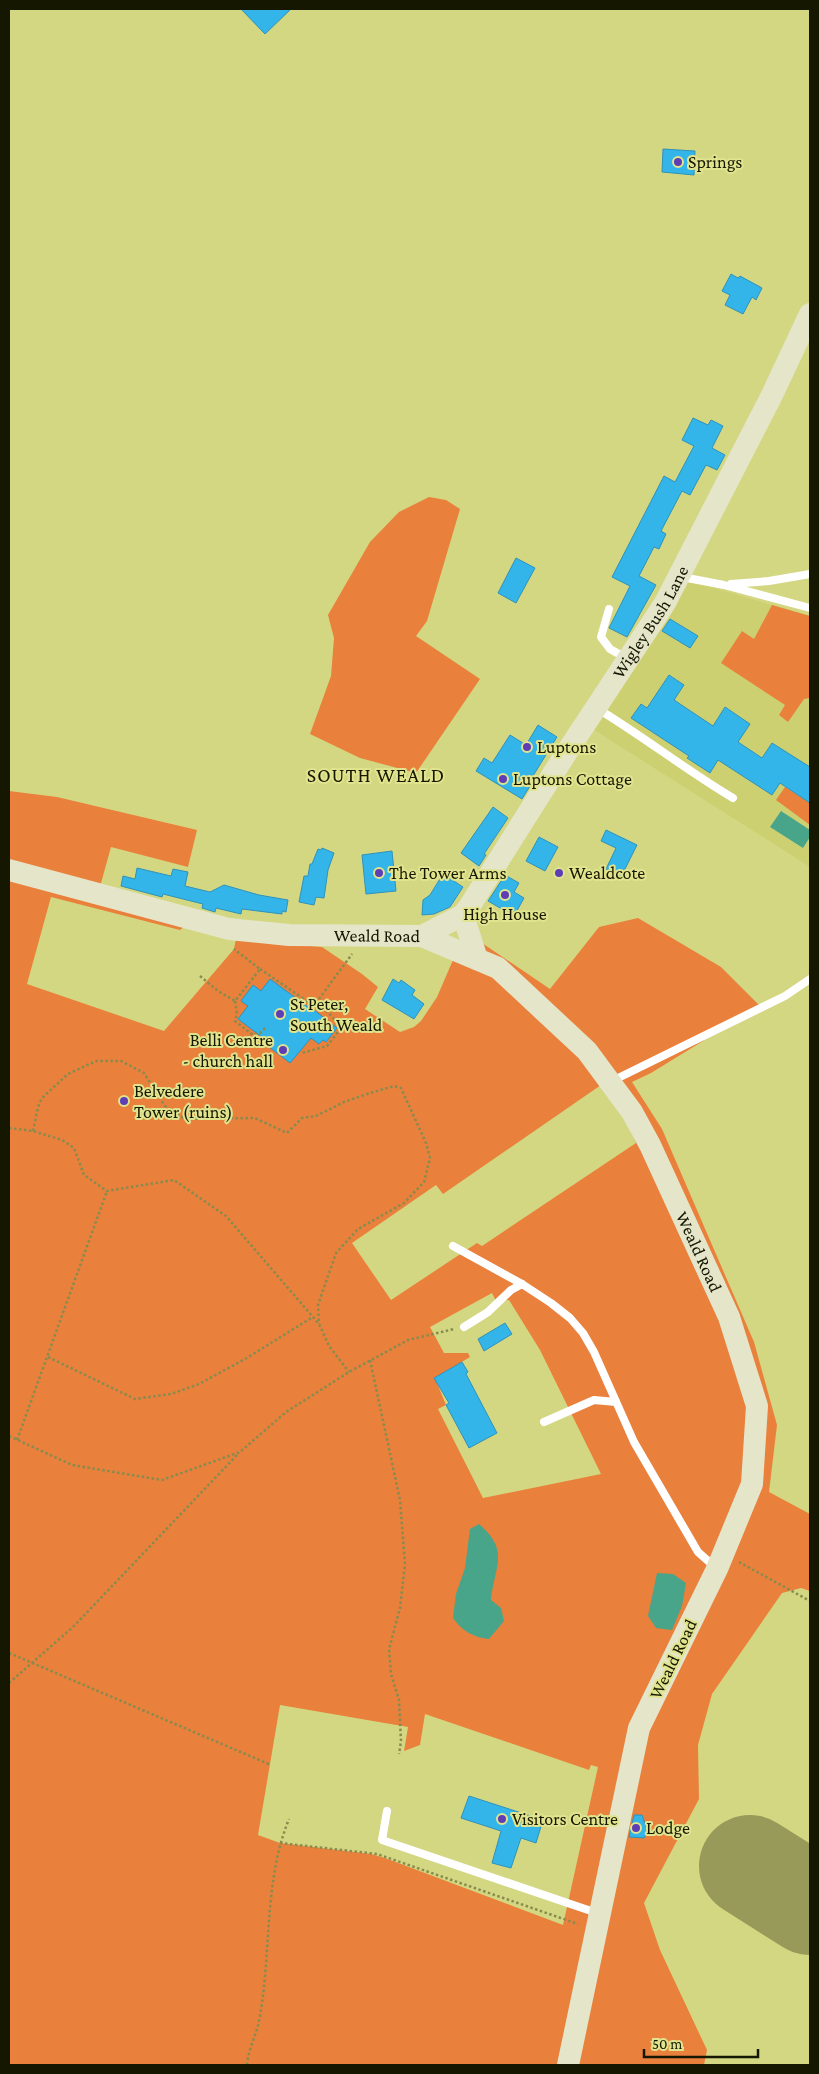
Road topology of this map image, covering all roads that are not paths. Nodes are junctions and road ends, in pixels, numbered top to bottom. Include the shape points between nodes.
1 (810, 314) edge
2 (810, 574) edge
3 (680, 576) junction
4 (724, 585) junction
5 (810, 608) edge
6 (609, 609) dead end
7 (628, 659) junction
8 (596, 708) junction
9 (733, 798) dead end
10 (9, 870) edge
11 (463, 915) junction
12 (422, 936) junction
13 (476, 959) junction
14 (810, 979) edge
15 (610, 1082) junction
16 (454, 1246) dead end
17 (522, 1284) junction
18 (464, 1327) road end
19 (616, 1402) junction
20 (544, 1422) dead end
21 (720, 1561) junction
22 (387, 1811) dead end
23 (598, 1922) junction
24 (568, 2065) edge

1 - 3 street, Wigley Bush Lane
2 - 4 lane
3 - 4 lane
3 - 7 street, Wigley Bush Lane
4 - 5 lane
6 - 7 lane via 601,637 610,649
7 - 8 street, Wigley Bush Lane
8 - 9 lane
8 - 11 street, Wigley Bush Lane
10 - 12 street, Weald Road via 229,929 289,935
11 - 12 street
11 - 13 street
12 - 13 street, Weald Road
13 - 15 street, Weald Road via 498,968 530,997 587,1051
14 - 15 lane via 785,996
15 - 21 street, Weald Road via 650,1145 724,1308 757,1406 752,1484
16 - 17 lane
17 - 18 lane
17 - 19 lane via 570,1318 583,1333
19 - 20 lane via 594,1400
19 - 21 lane via 634,1442 698,1552
21 - 23 street, Weald Road via 639,1728
22 - 23 lane via 382,1840
23 - 24 street, Weald Road

